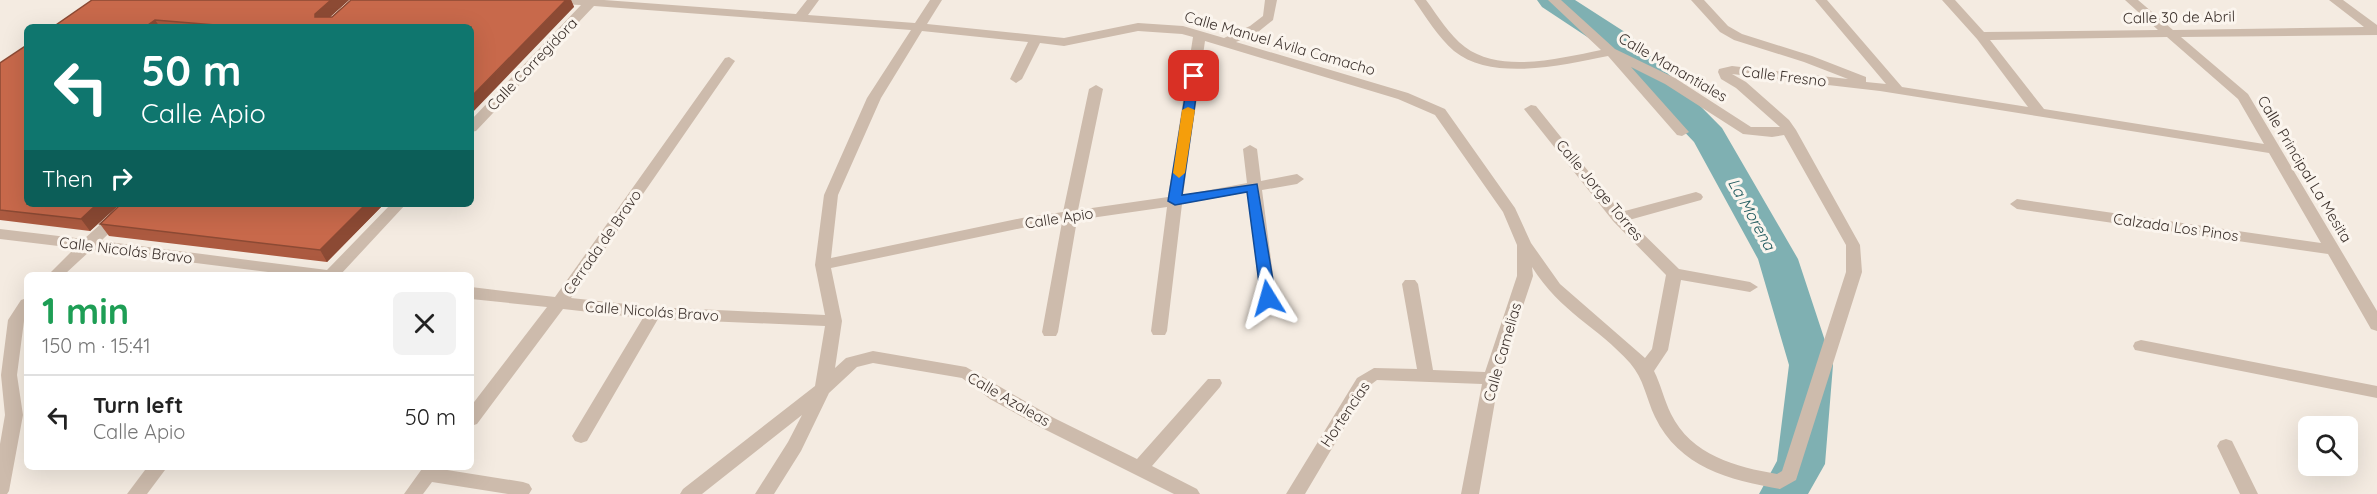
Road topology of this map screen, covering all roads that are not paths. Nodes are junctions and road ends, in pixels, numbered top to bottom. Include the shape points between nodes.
1 (556, 0) edge
2 (813, 0) edge
3 (936, 0) edge
4 (1271, 0) edge
5 (1419, 0) edge
6 (1554, 0) edge
7 (1697, 0) edge
8 (1821, 0) edge
9 (1948, 0) edge
10 (2131, 0) edge
11 (2335, 0) edge
12 (591, 2) edge
13 (799, 18) junction
14 (918, 27) junction
15 (2377, 31) edge
16 (2172, 33) junction
17 (1200, 34) junction
18 (1981, 36) junction
19 (1036, 39) junction
20 (1226, 42) junction
21 (1611, 52) junction
22 (729, 61) dead end
23 (1016, 79) dead end
24 (1880, 87) junction
25 (1096, 89) dead end
26 (1898, 90) junction
27 (1531, 109) dead end
28 (2041, 114) junction
29 (474, 125) edge
30 (1789, 130) junction
31 (1682, 132) dead end
32 (1250, 149) dead end
33 (2275, 150) junction
34 (1297, 179) dead end
35 (1253, 187) junction
36 (1696, 198) dead end
37 (1175, 201) junction
38 (2016, 204) dead end
39 (129, 207) edge
40 (396, 207) edge
41 (1070, 216) junction
42 (1618, 218) junction
43 (0, 234) edge
44 (1524, 245) junction
45 (86, 246) junction
46 (2335, 250) junction
47 (823, 265) junction
48 (58, 272) edge
49 (306, 272) edge
50 (334, 272) edge
51 (1674, 274) junction
52 (1410, 284) dead end
53 (1750, 287) dead end
54 (474, 293) edge
55 (1268, 298) dead end
56 (559, 303) junction
57 (24, 308) edge
58 (654, 313) junction
59 (834, 321) junction
60 (2377, 325) edge
61 (1159, 331) dead end
62 (1050, 332) dead end
63 (2141, 346) dead end
64 (1645, 370) junction
65 (5, 373) edge
66 (1426, 376) junction
67 (1491, 378) junction
68 (1214, 383) dead end
69 (823, 389) junction
70 (2377, 392) edge
71 (474, 415) edge
72 (581, 436) dead end
73 (2226, 446) dead end
74 (1140, 468) junction
75 (156, 470) edge
76 (431, 470) edge
77 (523, 489) dead end
78 (0, 491) edge
79 (136, 494) edge
80 (413, 494) edge
81 (689, 494) edge
82 (764, 494) edge
83 (1191, 494) edge
84 (1294, 494) edge
85 (1470, 494) edge
86 (2248, 494) edge

1 - 12 street, Calle Manuel Ávila Camacho
2 - 13 street
3 - 14 street
4 - 20 street via 1269,17
5 - 21 street via 1463,52 1494,65
6 - 21 street, Calle Manantiales
7 - 24 street via 1738,37
8 - 26 street
9 - 18 street
10 - 16 street, Calle Principal La Mesita
11 - 15 street
12 - 13 street, Calle Manuel Ávila Camacho
12 - 29 street, Calle Corregidora
13 - 14 street, Calle Manuel Ávila Camacho
14 - 19 street, Calle Manuel Ávila Camacho
14 - 47 street via 874,98 831,195
15 - 16 street, Calle 30 de Abril
16 - 18 street, Calle 30 de Abril
16 - 33 street, Calle Principal La Mesita via 2243,97
17 - 19 street, Calle Manuel Ávila Camacho via 1138,27 1064,42
17 - 20 street, Calle Manuel Ávila Camacho
17 - 37 street
18 - 28 street
19 - 23 street
20 - 44 street, Calle Manuel Ávila Camacho via 1403,96 1440,112 1510,211
21 - 30 street, Calle Manantiales via 1670,81 1748,130
21 - 31 street
22 - 56 street, Cerrada de Bravo
24 - 26 street, Calle Fresno
24 - 30 street, Calle Fresno via 1724,72
25 - 41 street
26 - 28 street, Calle Fresno
27 - 42 street, Calle Jorge Torres
28 - 33 street, Calle Fresno
30 - 64 street, Calle Fresno via 1853,245 1854,272 1790,474 1780,482 1709,464 1683,446 1664,418
32 - 35 street
33 - 46 street, Calle Principal La Mesita
34 - 35 street, Calle Apio
35 - 37 street, Calle Apio
35 - 55 street
36 - 42 street
37 - 41 street, Calle Apio
37 - 61 street
38 - 46 street, Calzada Los Pinos
39 - 45 street
40 - 50 street
41 - 47 street, Calle Apio
41 - 62 street
42 - 51 street, Calle Jorge Torres
43 - 45 street, Calle Nicolás Bravo
44 - 64 street via 1558,293
44 - 67 street, Calle Camelias via 1525,276
45 - 48 street
45 - 49 street, Calle Nicolás Bravo
46 - 60 street, Calle Principal La Mesita
47 - 59 street
51 - 53 street
51 - 64 street via 1660,350
52 - 66 street
54 - 56 street, Calle Nicolás Bravo
56 - 58 street, Calle Nicolás Bravo
56 - 71 street, Cerrada de Bravo
57 - 65 street via 16,320
58 - 59 street, Calle Nicolás Bravo
58 - 72 street
59 - 69 street
63 - 70 street
65 - 78 street via 14,415
66 - 67 street, Hortencias
66 - 84 street, Hortencias via 1374,374 1363,382
67 - 85 street, Calle Camelias
68 - 74 street
69 - 74 street, Calle Azaleas via 852,362 873,357 966,373 1048,423
69 - 81 street, Calle Azaleas
69 - 82 street via 795,446
73 - 86 street
74 - 83 street, Calle Azaleas
75 - 79 street
76 - 77 street
76 - 80 street

